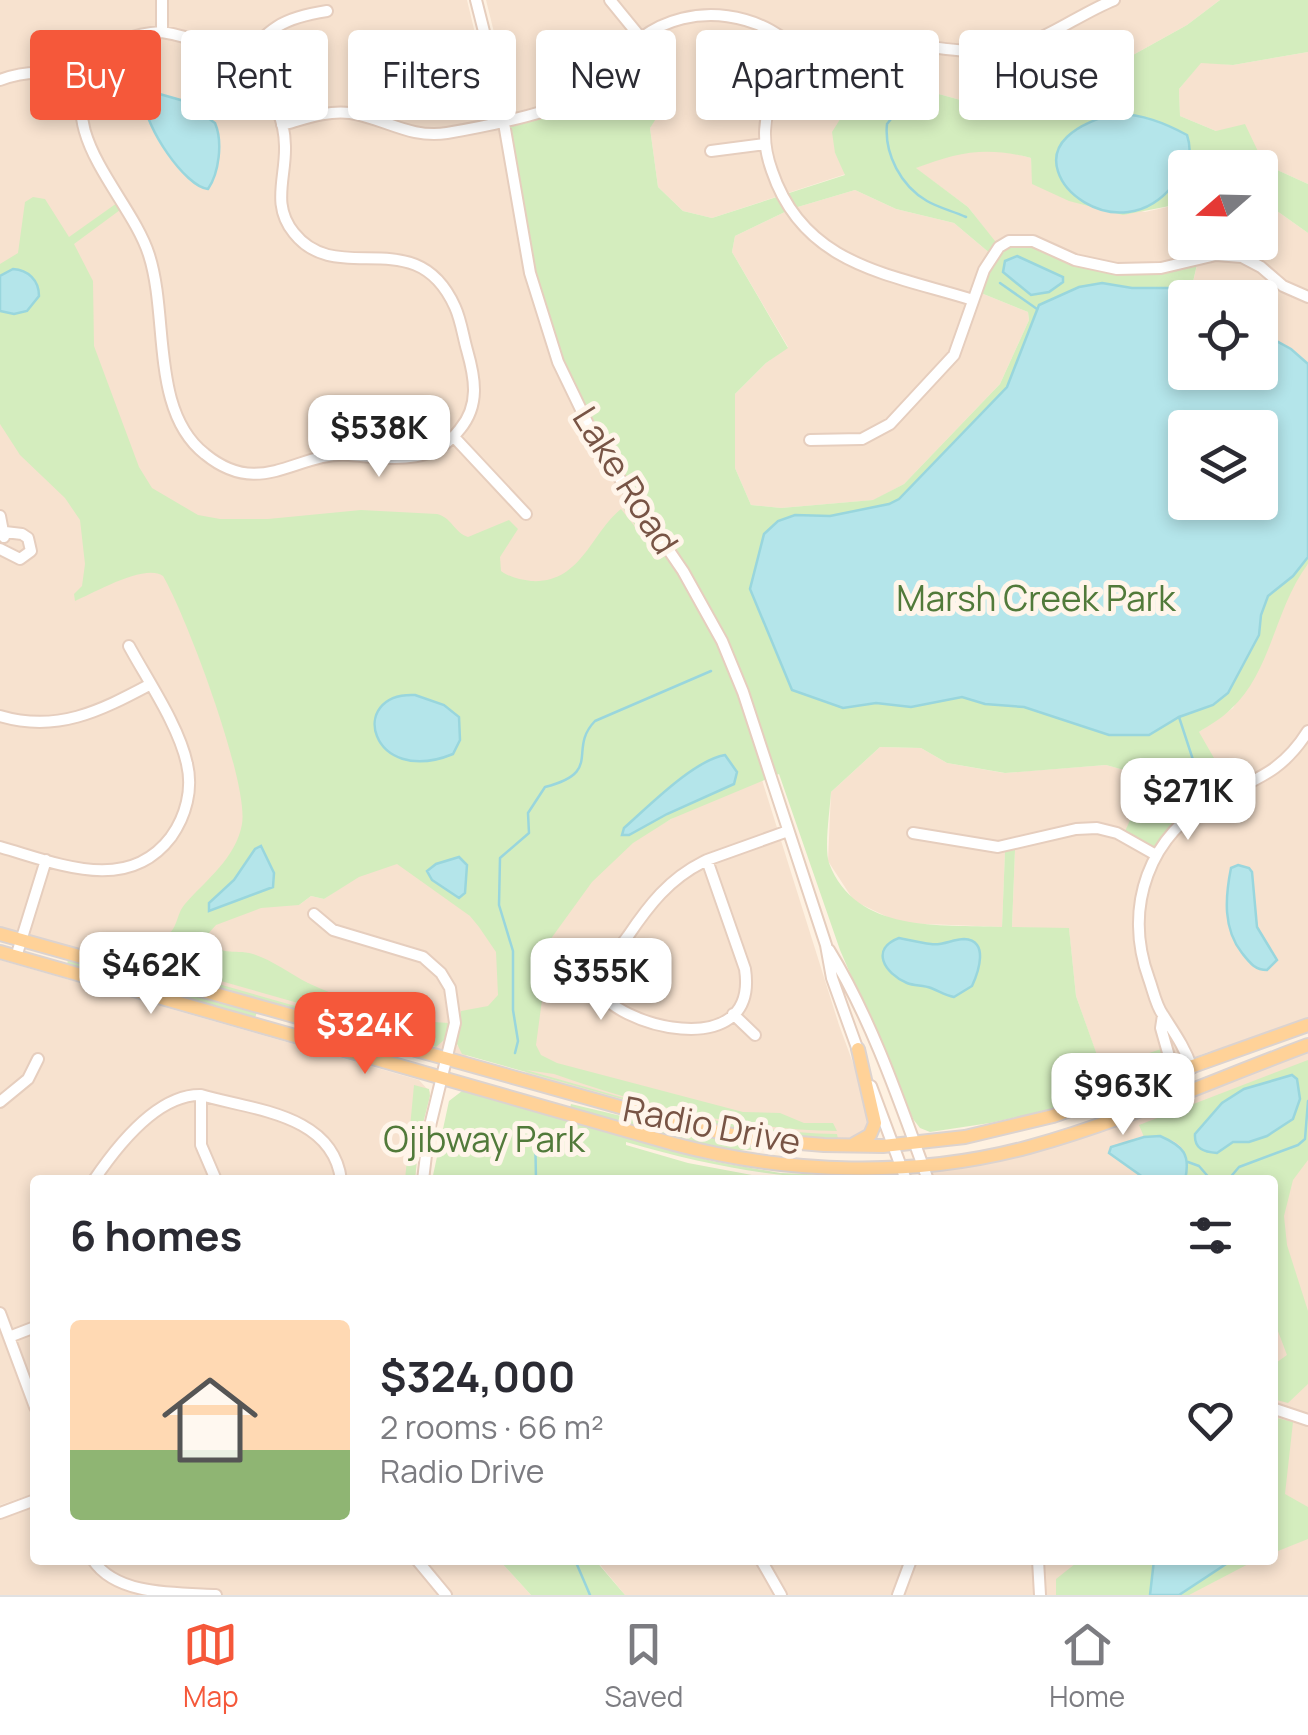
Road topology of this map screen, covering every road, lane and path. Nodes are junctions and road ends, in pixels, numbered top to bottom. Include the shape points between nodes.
1 (162, 0) edge
2 (476, 0) edge
3 (610, 0) edge
4 (1114, 0) edge
5 (326, 11) dead end
6 (272, 30) edge
7 (483, 30) edge
8 (634, 30) edge
9 (655, 30) edge
10 (774, 30) edge
11 (162, 32) joint
12 (181, 38) edge
13 (939, 47) edge
14 (30, 72) edge
15 (0, 80) edge
16 (348, 113) edge
17 (82, 120) edge
18 (280, 120) edge
19 (368, 120) edge
20 (504, 120) joint
21 (766, 120) edge
22 (282, 125) junction
23 (765, 144) junction
24 (711, 151) dead end
25 (1308, 297) edge
26 (973, 300) junction
27 (454, 437) junction
28 (810, 440) dead end
29 (526, 514) dead end
30 (0, 516) edge
31 (5, 532) junction
32 (0, 548) edge
33 (129, 646) dead end
34 (150, 685) junction
35 (0, 716) edge
36 (1308, 731) edge
37 (788, 831) junction
38 (913, 834) dead end
39 (0, 847) edge
40 (1156, 855) junction
41 (46, 860) junction
42 (707, 860) junction
43 (314, 914) dead end
44 (0, 934) edge
45 (21, 940) junction
46 (826, 944) junction
47 (0, 952) edge
48 (16, 956) junction
49 (733, 1014) junction
50 (1163, 1015) junction
51 (1308, 1026) edge
52 (755, 1035) dead end
53 (1308, 1045) edge
54 (858, 1049) junction
55 (38, 1059) dead end
56 (447, 1060) junction
57 (1192, 1068) junction
58 (1174, 1074) junction
59 (444, 1077) junction
60 (201, 1094) junction
61 (0, 1102) edge
62 (914, 1144) junction
63 (893, 1145) junction
64 (842, 1146) junction
65 (959, 1161) junction
66 (922, 1164) junction
67 (903, 1173) edge
68 (99, 1175) edge
69 (214, 1175) edge
70 (339, 1175) edge
71 (423, 1175) edge
72 (926, 1175) edge
73 (943, 1175) edge
74 (0, 1313) edge
75 (30, 1329) edge
76 (9, 1337) junction
77 (30, 1394) edge
78 (1278, 1410) edge
79 (1308, 1420) edge
80 (30, 1502) edge
81 (0, 1513) edge
82 (96, 1565) edge
83 (421, 1565) edge
84 (764, 1565) edge
85 (909, 1565) edge
86 (1038, 1565) edge
87 (179, 1594) edge
88 (216, 1595) edge
89 (446, 1595) edge
90 (781, 1595) edge
91 (898, 1595) edge
92 (1040, 1595) edge

1 - 11 street
2 - 7 street, Lake Road
3 - 8 street
4 - 13 street via 1008,49
5 - 6 street via 294,17
9 - 10 street via 690,16 734,16
11 - 12 street
14 - 15 street
16 - 22 street
17 - 27 street via 148,252 170,400 178,422 206,455 241,472 265,474 347,454 416,458
18 - 22 street
19 - 20 street via 430,134
20 - 37 street, Lake Road via 530,273 558,362 601,451 722,641
21 - 23 street
22 - 27 street via 280,198 298,238 328,256 409,262 430,274 454,306 475,388 470,414
23 - 24 street
23 - 26 street via 787,203 824,247
25 - 26 street via 1242,258 1216,255 1162,268 1117,268 1018,239 992,255
26 - 28 street via 954,355 890,424 862,438
27 - 29 street
30 - 31 street
31 - 32 street
31 - 32 street via 28,538 31,550 20,559
33 - 34 street
34 - 35 street via 80,718 36,723
34 - 41 street via 188,766 188,800 176,830 152,856 121,870 95,872
36 - 40 street via 1271,773 1188,816
37 - 42 street
37 - 46 street, Lake Road
38 - 40 street via 998,848 1097,828
39 - 41 street
40 - 50 street via 1144,881 1138,932
41 - 45 street
42 - 49 street via 746,974
42 - 49 street via 654,900 607,966 602,990 616,1010 684,1030 709,1028
43 - 56 street via 332,930 409,952 438,969 456,1010
44 - 45 main road, Radio Drive
45 - 48 street
45 - 56 main road, Radio Drive
46 - 54 street, Lake Road
46 - 62 street, Lake Road
47 - 48 main road, Radio Drive
48 - 59 main road, Radio Drive
49 - 52 street
50 - 57 street
50 - 58 street
51 - 57 main road, Radio Drive
53 - 65 main road, Radio Drive via 1105,1123
54 - 63 street, Lake Road
54 - 64 main road via 874,1127 866,1139
55 - 61 street via 28,1079
56 - 59 street
56 - 64 main road, Radio Drive via 716,1132
57 - 58 main road, Radio Drive
58 - 62 main road, Radio Drive via 1036,1122
59 - 67 main road, Radio Drive via 727,1156
59 - 71 street
60 - 68 street via 161,1106
60 - 69 street via 201,1145
60 - 70 street via 308,1127 331,1147
62 - 63 main road, Radio Drive
62 - 66 street, Lake Road
63 - 64 main road, Radio Drive
63 - 67 street, Lake Road
65 - 66 main road, Radio Drive
65 - 73 main road
66 - 67 main road, Radio Drive
66 - 72 street, Lake Road
74 - 76 street
75 - 76 street
76 - 77 street
78 - 79 street
80 - 81 street
82 - 87 street via 126,1590
83 - 89 street
84 - 90 street
85 - 91 street
86 - 92 street
87 - 88 street

